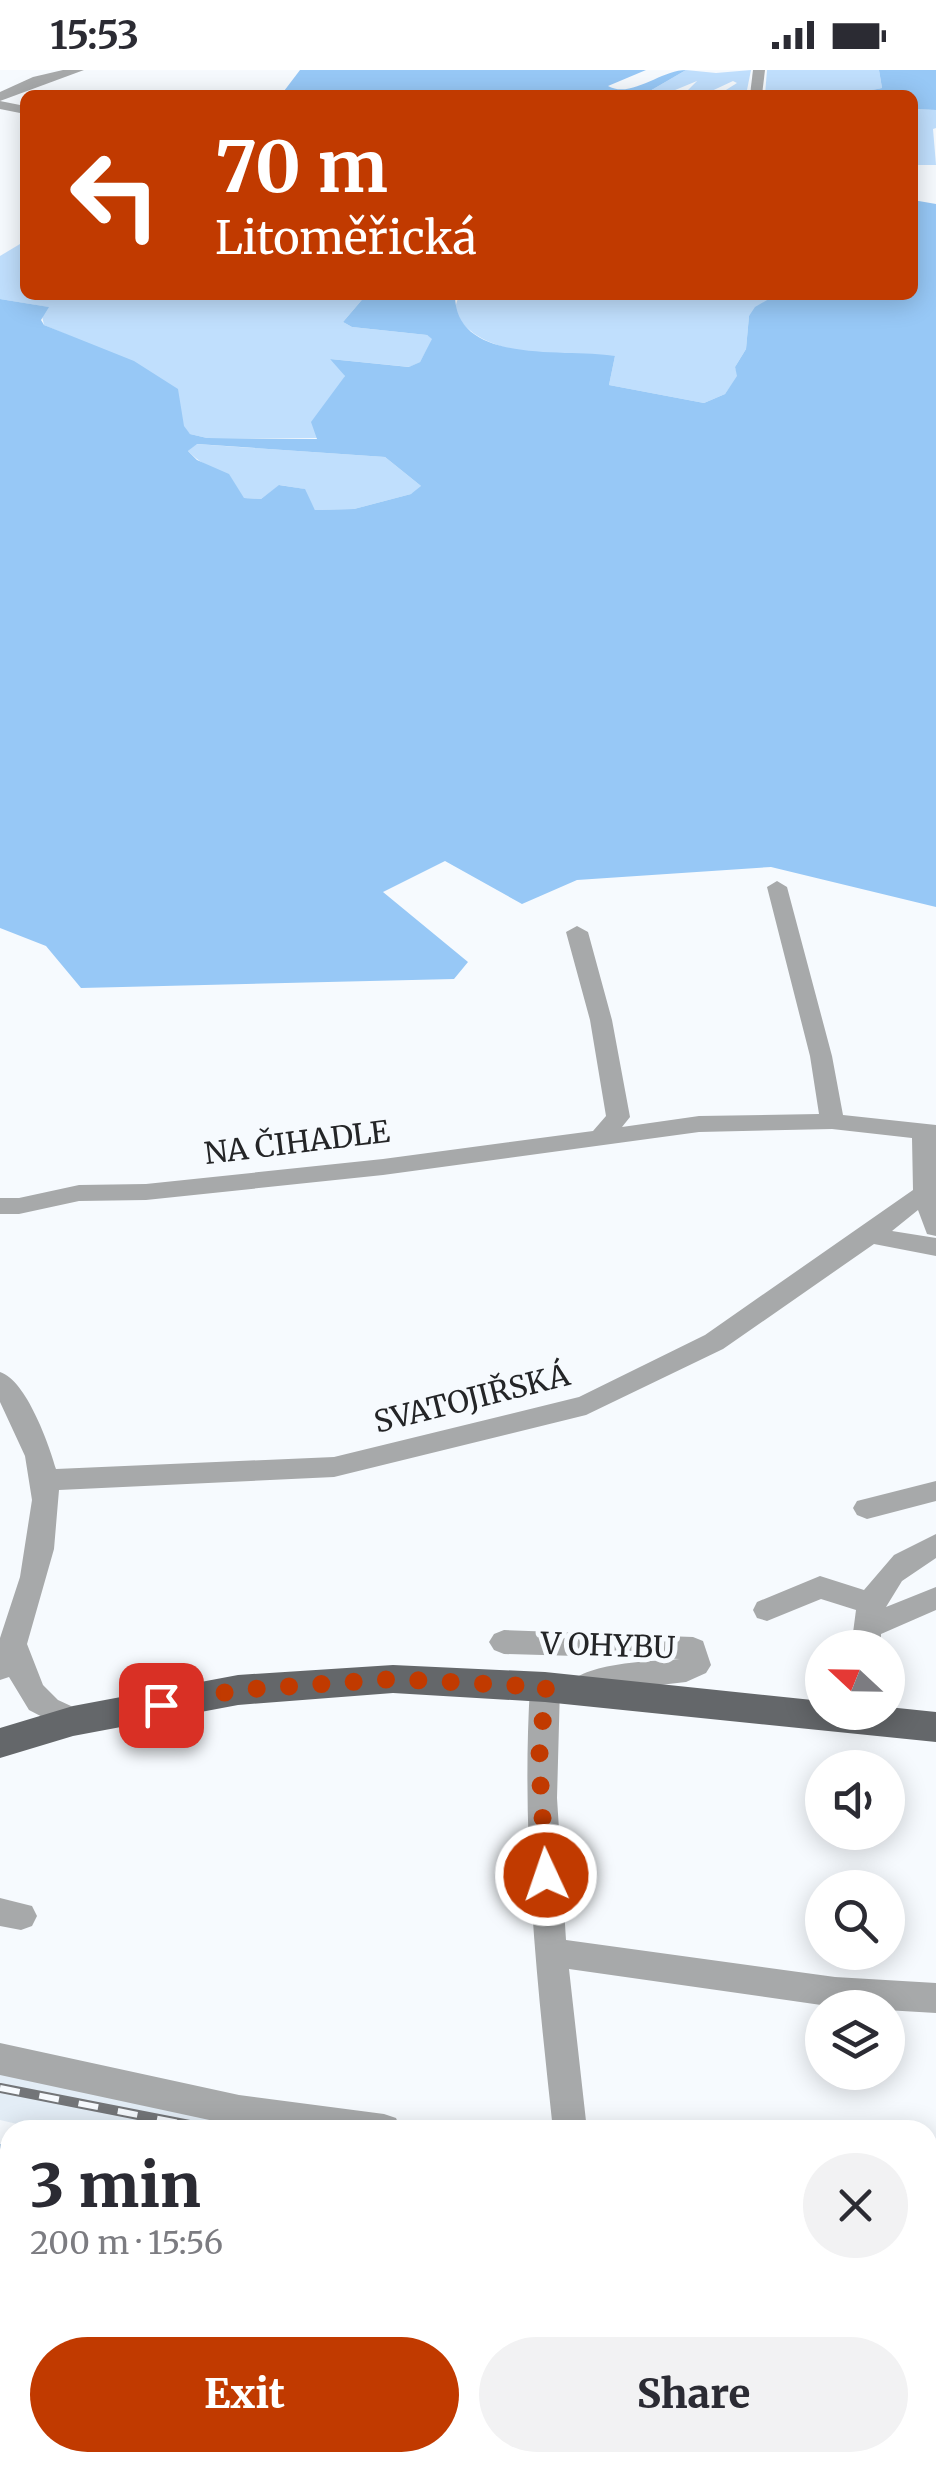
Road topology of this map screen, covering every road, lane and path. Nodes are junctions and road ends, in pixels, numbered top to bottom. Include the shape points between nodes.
1 (78, 70) edge
2 (0, 97) edge
3 (777, 887) dead end
4 (577, 932) dead end
5 (832, 1122) junction
6 (930, 1132) edge
7 (601, 1136) junction
8 (926, 1193) junction
9 (6, 1209) edge
10 (936, 1228) edge
11 (870, 1236) junction
12 (936, 1247) edge
13 (0, 1382) edge
14 (45, 1480) junction
15 (936, 1491) edge
16 (867, 1508) dead end
17 (936, 1545) edge
18 (936, 1598) edge
19 (768, 1610) dead end
20 (867, 1626) edge
21 (504, 1642) dead end
22 (7, 1657) edge
23 (562, 1689) junction
24 (805, 1712) edge
25 (73, 1721) junction
26 (905, 1723) edge
27 (936, 1727) edge
28 (0, 1743) edge
29 (550, 1952) junction
30 (936, 1998) edge
31 (0, 2058) edge
32 (301, 2120) edge
33 (569, 2120) edge

1 - 2 street
3 - 5 street via 822,1056
4 - 7 street via 618,1116
5 - 6 street, NA ČIHADLE
5 - 7 street, NA ČIHADLE via 699,1124
6 - 8 street
7 - 9 street, NA ČIHADLE via 249,1183 79,1193
8 - 10 street
8 - 11 street, SVATOJIŘSKÁ
11 - 12 street
11 - 14 street, SVATOJIŘSKÁ via 714,1342 586,1405 334,1467
13 - 14 street
14 - 22 street via 46,1512 26,1609
15 - 16 street
17 - 20 street via 885,1578
18 - 20 street
19 - 20 street via 820,1586
21 - 23 street, V OHYBU via 674,1646 693,1649 698,1657 686,1670
22 - 25 street via 46,1711
23 - 24 main road
23 - 25 main road via 394,1679 314,1683
23 - 29 street via 539,1759
25 - 28 main road
26 - 27 main road
29 - 30 street via 835,1992
29 - 33 street
31 - 32 street

